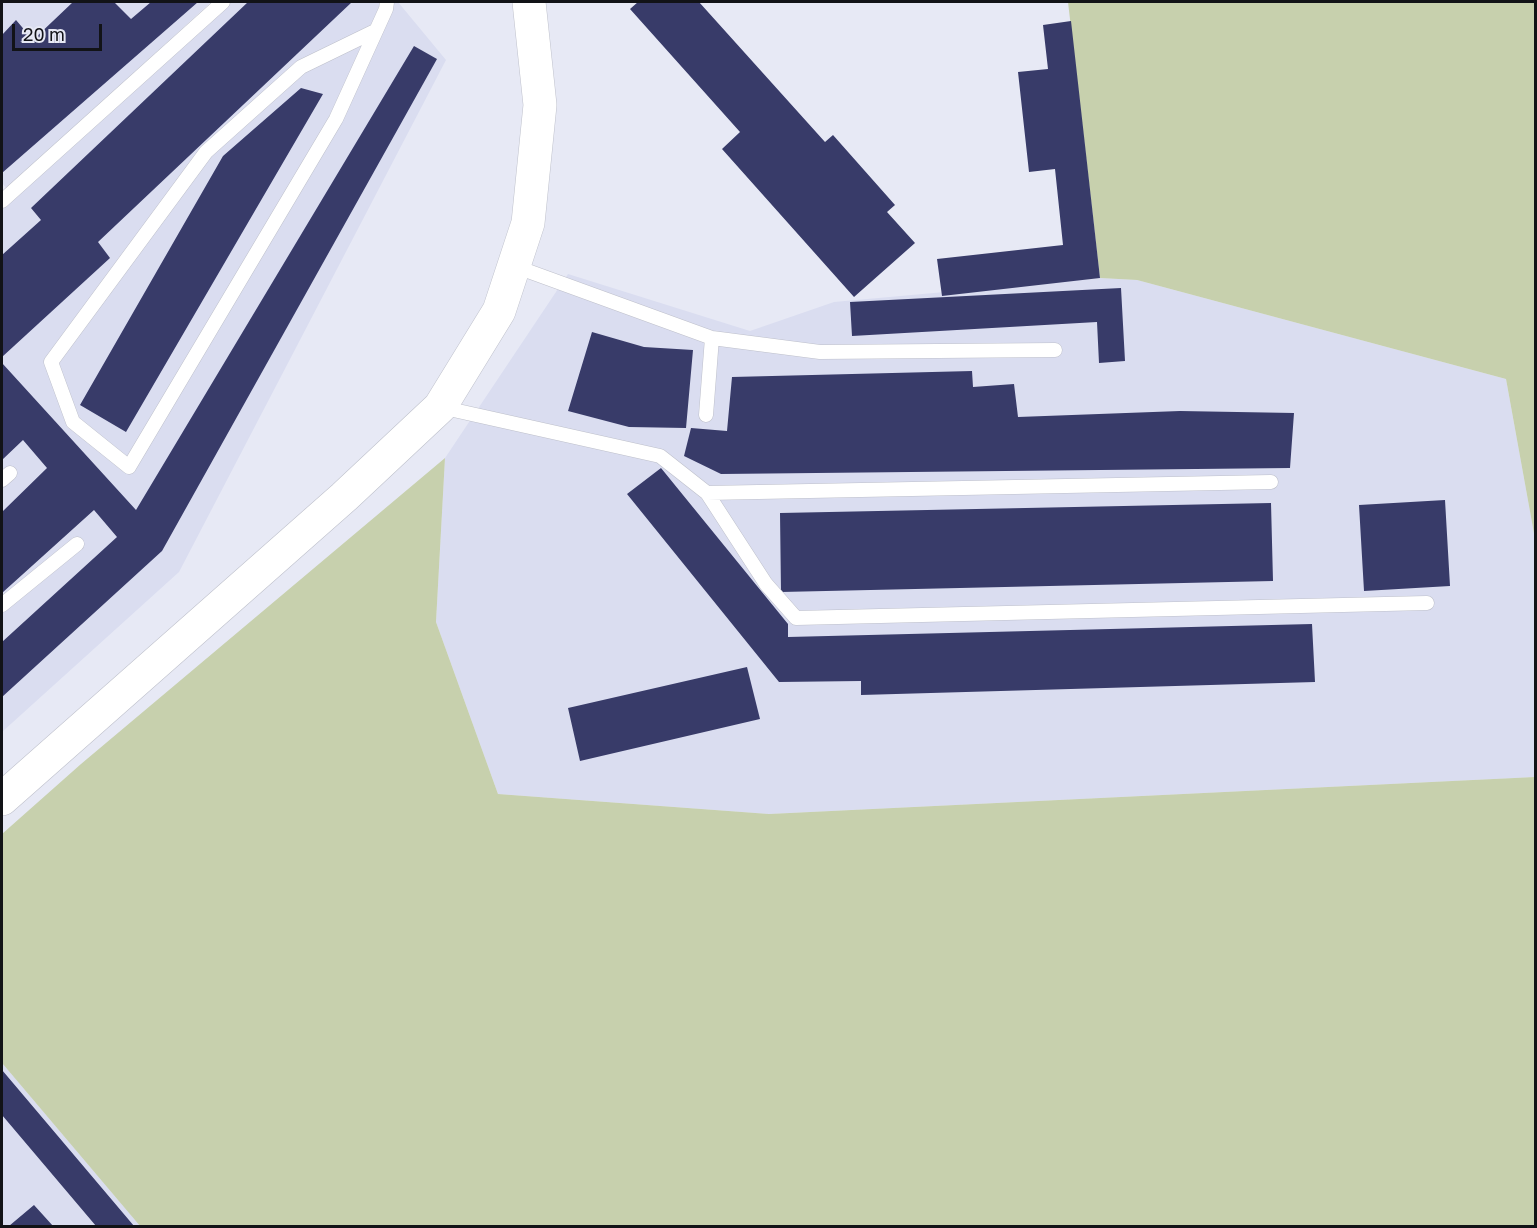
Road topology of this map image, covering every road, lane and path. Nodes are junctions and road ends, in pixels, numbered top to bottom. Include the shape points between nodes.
1 (223, 2) edge
2 (387, 2) edge
3 (529, 2) edge
4 (375, 31) junction
5 (2, 201) edge
6 (514, 266) junction
7 (712, 338) junction
8 (1055, 350) dead end
9 (440, 407) junction
10 (706, 415) dead end
11 (1271, 482) dead end
12 (707, 494) junction
13 (77, 544) dead end
14 (1427, 603) dead end
15 (2, 605) edge
16 (2, 799) edge

1 - 5 lane
2 - 4 lane
3 - 6 street via 540,105 528,223
4 - 4 lane via 336,119 129,467 73,422 51,362 206,152 301,67
6 - 7 lane
6 - 9 street via 499,311
7 - 8 lane via 820,352
7 - 10 lane
9 - 12 lane via 660,456
9 - 16 street via 344,497
11 - 12 lane
12 - 14 lane via 766,584 795,618
13 - 15 lane

